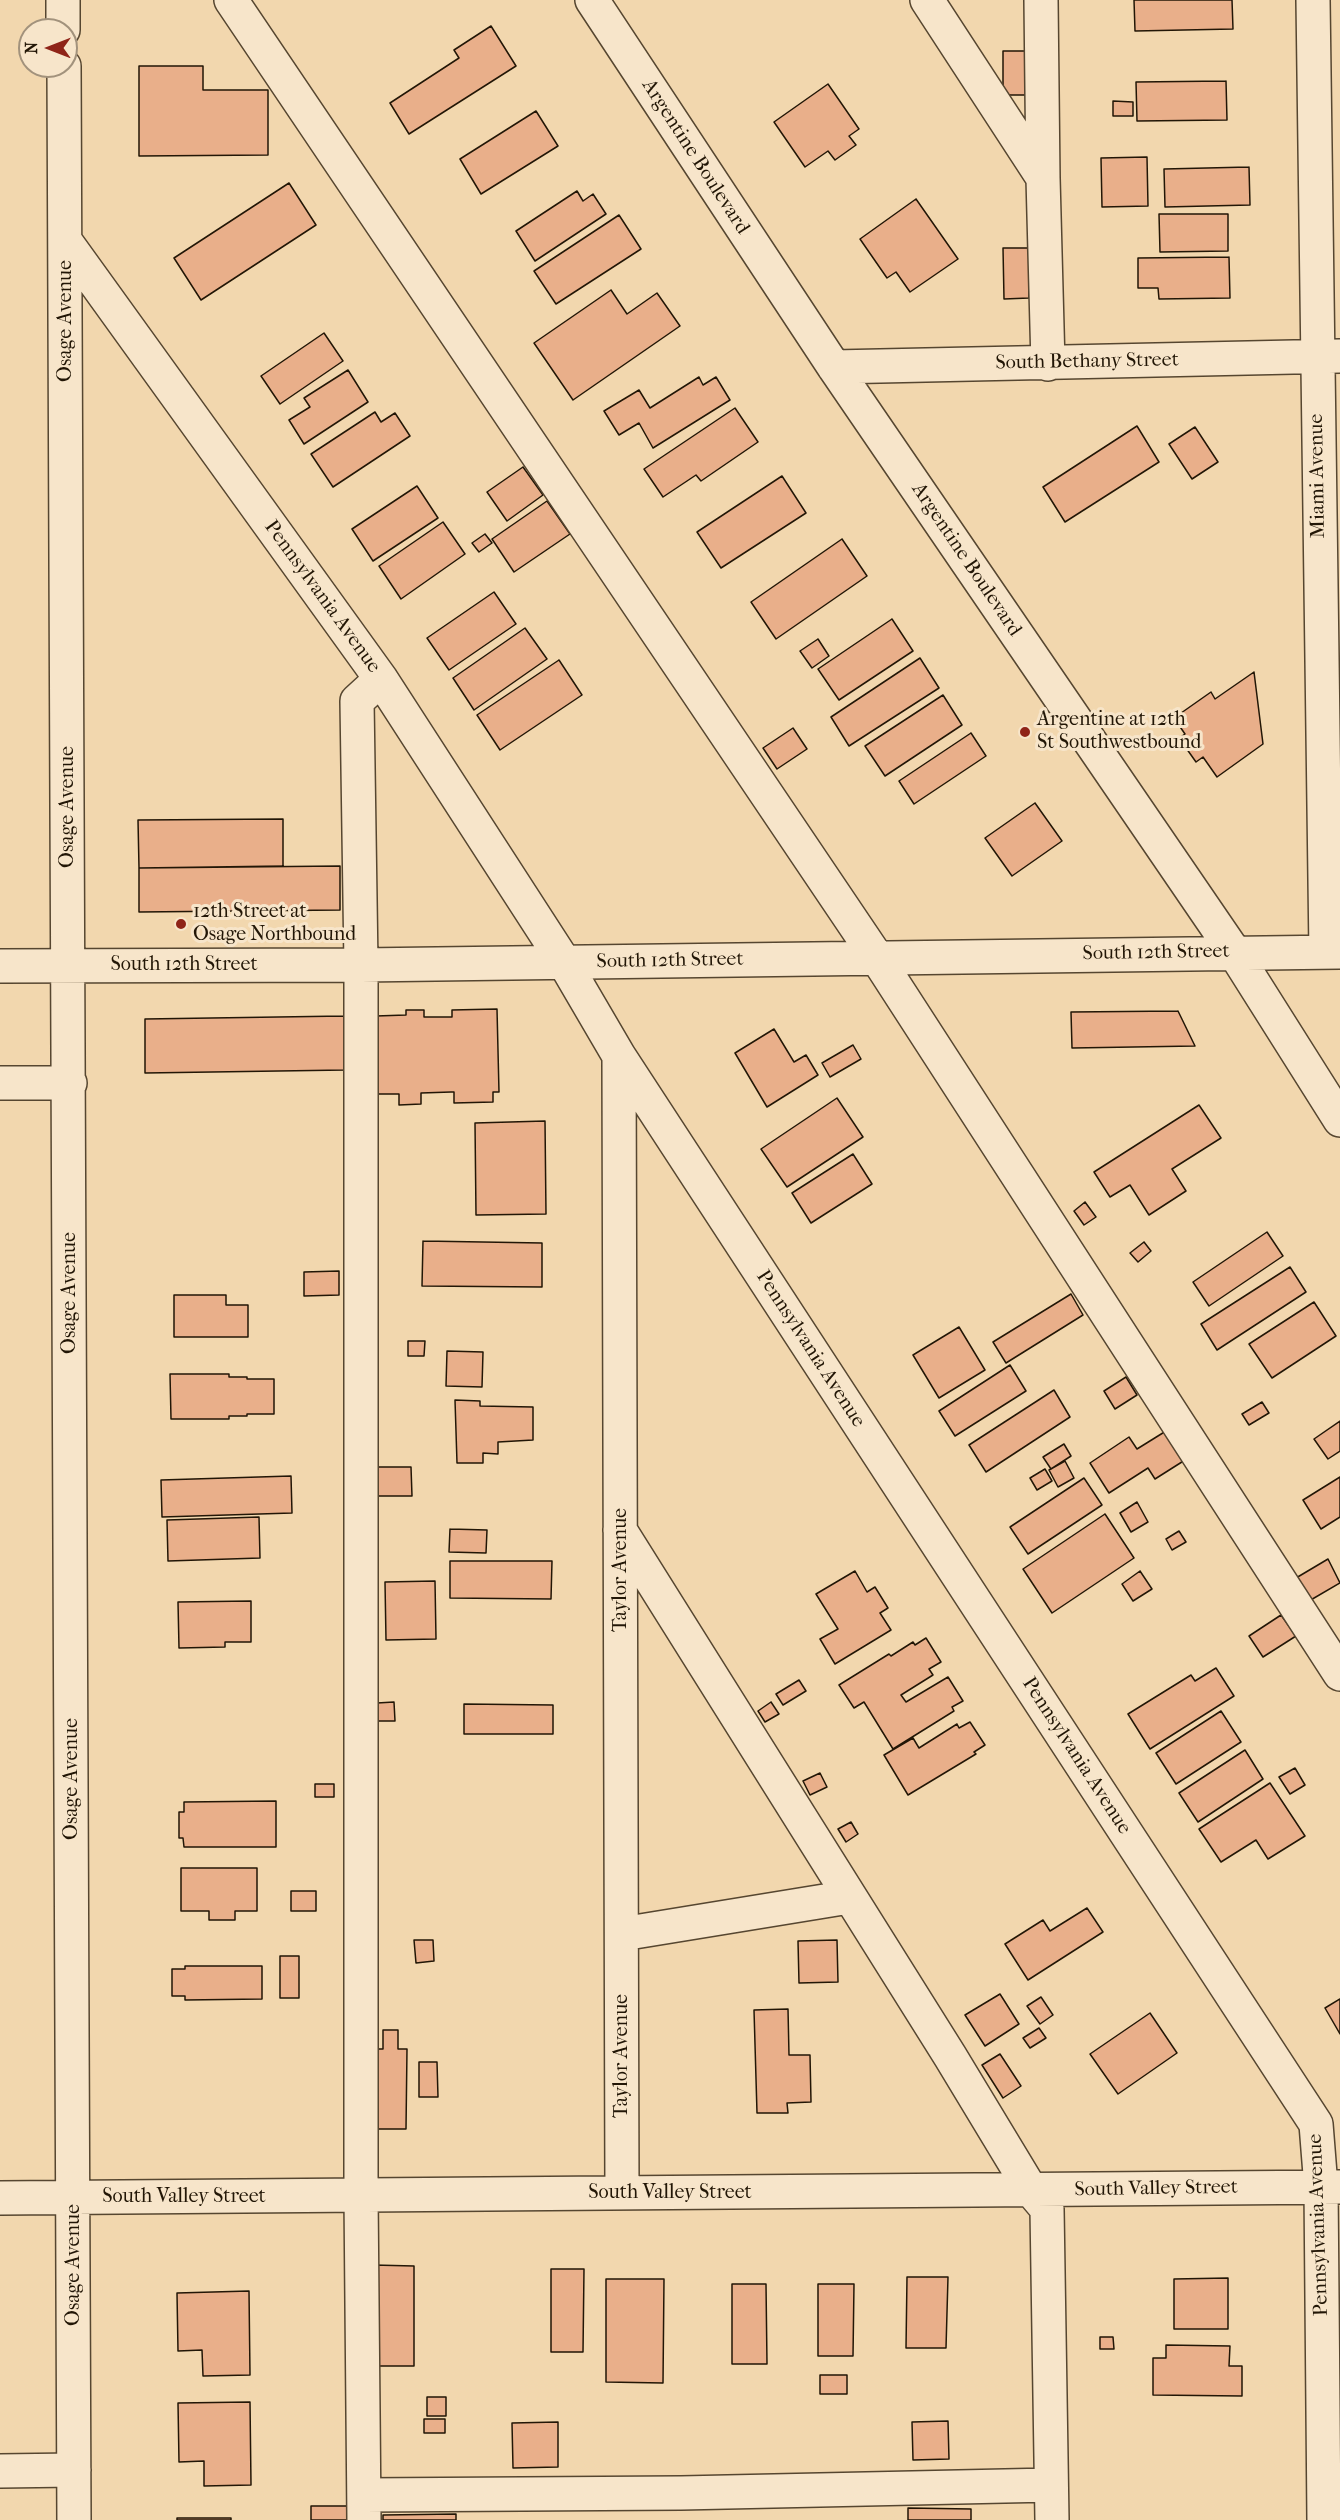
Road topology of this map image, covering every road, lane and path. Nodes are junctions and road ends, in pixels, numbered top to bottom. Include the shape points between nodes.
1 (63, 0) edge
2 (231, 0) edge
3 (592, 0) edge
4 (927, 0) edge
5 (1041, 0) edge
6 (1313, 0) edge
7 (63, 18) edge
8 (64, 78) edge
9 (1043, 178) junction
10 (66, 242) junction
11 (1328, 357) edge
12 (1048, 364) junction
13 (834, 367) junction
14 (381, 679) junction
15 (1233, 952) junction
16 (1333, 952) edge
17 (877, 958) junction
18 (564, 962) junction
19 (361, 965) junction
20 (0, 966) edge
21 (69, 966) junction
22 (619, 1056) junction
23 (0, 1083) edge
24 (70, 1083) junction
25 (1340, 1120) edge
26 (621, 1530) junction
27 (1340, 1674) edge
28 (849, 1898) junction
29 (622, 1934) junction
30 (1331, 2187) edge
31 (1031, 2190) junction
32 (622, 2193) junction
33 (361, 2195) junction
34 (74, 2197) junction
35 (0, 2198) edge
36 (74, 2470) junction
37 (0, 2471) edge
38 (1050, 2485) junction
39 (364, 2508) edge
40 (74, 2520) edge
41 (1052, 2520) edge
42 (1324, 2520) edge

1 - 7 street
2 - 17 street
3 - 13 street, Argentine Boulevard
4 - 9 street
5 - 9 street
6 - 11 street, Miami Avenue
8 - 10 street, Osage Avenue
9 - 12 street
10 - 14 street, Pennsylvania Avenue
10 - 21 street, Osage Avenue
11 - 12 street, South Bethany Street
11 - 16 street, Miami Avenue
12 - 13 street, South Bethany Street
13 - 15 street, Argentine Boulevard
14 - 18 street, Pennsylvania Avenue
14 - 19 street via 357,700
15 - 16 street, South 12th Street
15 - 17 street, South 12th Street
15 - 25 street, Argentine Boulevard
17 - 18 street, South 12th Street
17 - 27 street
18 - 19 street, South 12th Street
18 - 22 street
19 - 21 street, South 12th Street
19 - 33 street
20 - 21 street, South 12th Street
21 - 24 street, Osage Avenue
22 - 26 street, Taylor Avenue
22 - 30 street, Pennsylvania Avenue via 1316,2124
23 - 24 street
24 - 34 street, Osage Avenue
26 - 28 street
26 - 29 street, Taylor Avenue
28 - 29 street
28 - 31 street
29 - 32 street, Taylor Avenue
30 - 31 street, South Valley Street
30 - 42 street, Pennsylvania Avenue
31 - 32 street, South Valley Street
31 - 38 street via 1047,2210
32 - 33 street, South Valley Street
33 - 34 street, South Valley Street
33 - 39 street
34 - 35 street, South Valley Street
34 - 36 street, Osage Avenue
36 - 37 street
36 - 40 street, Osage Avenue
38 - 39 street via 681,2493
38 - 41 street

